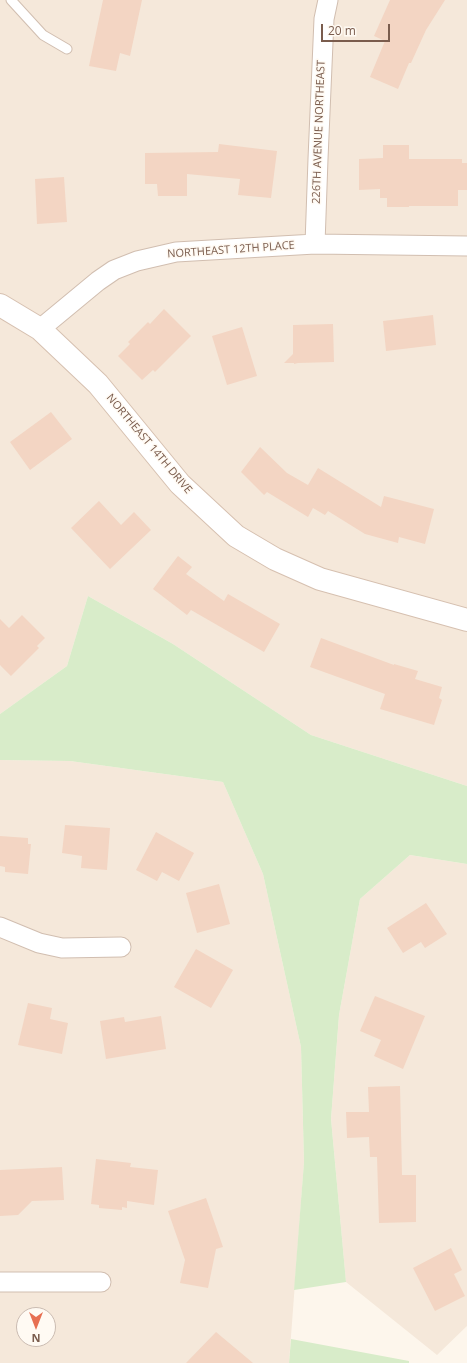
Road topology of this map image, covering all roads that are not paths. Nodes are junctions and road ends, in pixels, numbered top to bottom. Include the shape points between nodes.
1 (11, 0) edge
2 (328, 0) edge
3 (67, 50) dead end
4 (315, 244) junction
5 (467, 246) edge
6 (0, 305) edge
7 (40, 329) junction
8 (467, 620) edge
9 (0, 927) edge
10 (121, 947) dead end
11 (0, 1282) edge
12 (101, 1282) dead end

1 - 3 lane via 43,35
2 - 4 street, 226TH AVENUE NORTHEAST via 324,19
4 - 5 street, NORTHEAST 12TH PLACE
4 - 7 street, NORTHEAST 12TH PLACE via 176,252 137,261 114,270 98,281
6 - 7 street
7 - 8 street, NORTHEAST 14TH DRIVE via 98,384 180,484 236,536 275,560 320,579
9 - 10 street via 39,943 62,948
11 - 12 street

